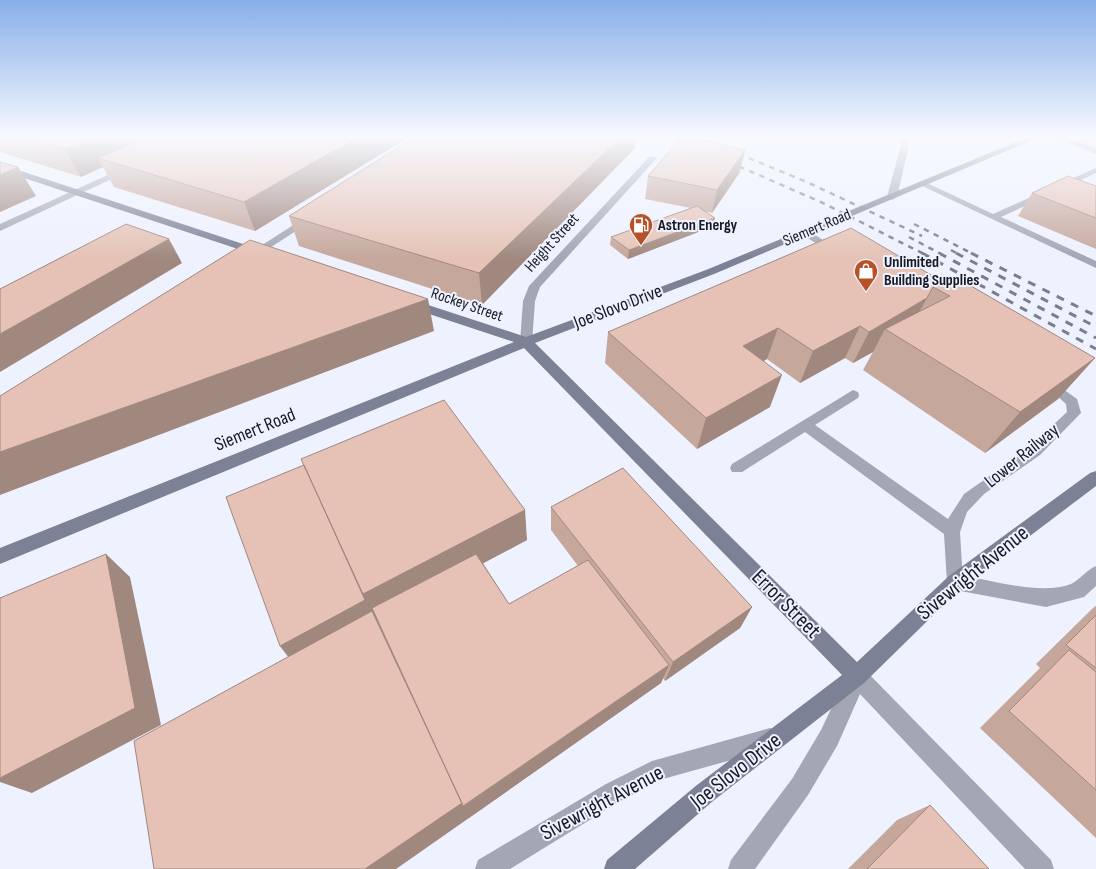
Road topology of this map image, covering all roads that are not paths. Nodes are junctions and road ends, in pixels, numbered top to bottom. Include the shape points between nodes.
1 (32, 178) edge
2 (111, 178) edge
3 (635, 178) edge
4 (897, 178) edge
5 (938, 178) edge
6 (1078, 178) edge
7 (1065, 183) junction
8 (922, 184) junction
9 (1080, 189) edge
10 (78, 193) junction
11 (892, 197) junction
12 (321, 210) edge
13 (994, 218) junction
14 (0, 228) edge
15 (806, 233) junction
16 (256, 252) junction
17 (275, 258) edge
18 (848, 259) edge
19 (240, 262) edge
20 (1096, 265) edge
21 (710, 272) joint
22 (405, 301) edge
23 (526, 342) junction
24 (1040, 377) edge
25 (853, 395) dead end
26 (805, 425) junction
27 (737, 468) dead end
28 (1096, 477) edge
29 (952, 531) junction
30 (0, 556) edge
31 (1096, 574) edge
32 (955, 582) junction
33 (857, 676) junction
34 (781, 736) junction
35 (487, 869) edge
36 (616, 869) edge
37 (740, 869) edge
38 (1042, 869) edge

1 - 10 main road
2 - 10 street
3 - 23 street, Height Street via 535,286 529,300
4 - 11 street
5 - 8 main road, Siemert Road
6 - 7 lane
7 - 9 lane
7 - 13 lane
8 - 11 main road, Siemert Road
8 - 13 lane
10 - 14 street
10 - 16 main road
11 - 15 main road, Siemert Road
12 - 16 street
13 - 20 lane
15 - 18 lane
15 - 21 main road, Siemert Road
16 - 17 main road
16 - 19 street
21 - 23 main road, Joe Slovo Drive
22 - 23 main road, Rockey Street
23 - 30 main road, Siemert Road
23 - 33 main road, Error Street
24 - 29 lane, Lower Railway via 1072,402 1074,413 1030,455 972,496 956,517
25 - 26 lane
26 - 27 lane
26 - 29 lane
28 - 32 main road, Sivewright Avenue
29 - 32 lane, Lower Railway
31 - 32 street via 1077,591 1046,598
32 - 33 main road, Sivewright Avenue
33 - 34 main road, Joe Slovo Drive
33 - 37 street via 829,738 800,787
33 - 38 street, Error Street
34 - 35 street, Sivewright Avenue via 660,769 614,792
34 - 36 main road, Joe Slovo Drive via 705,793

